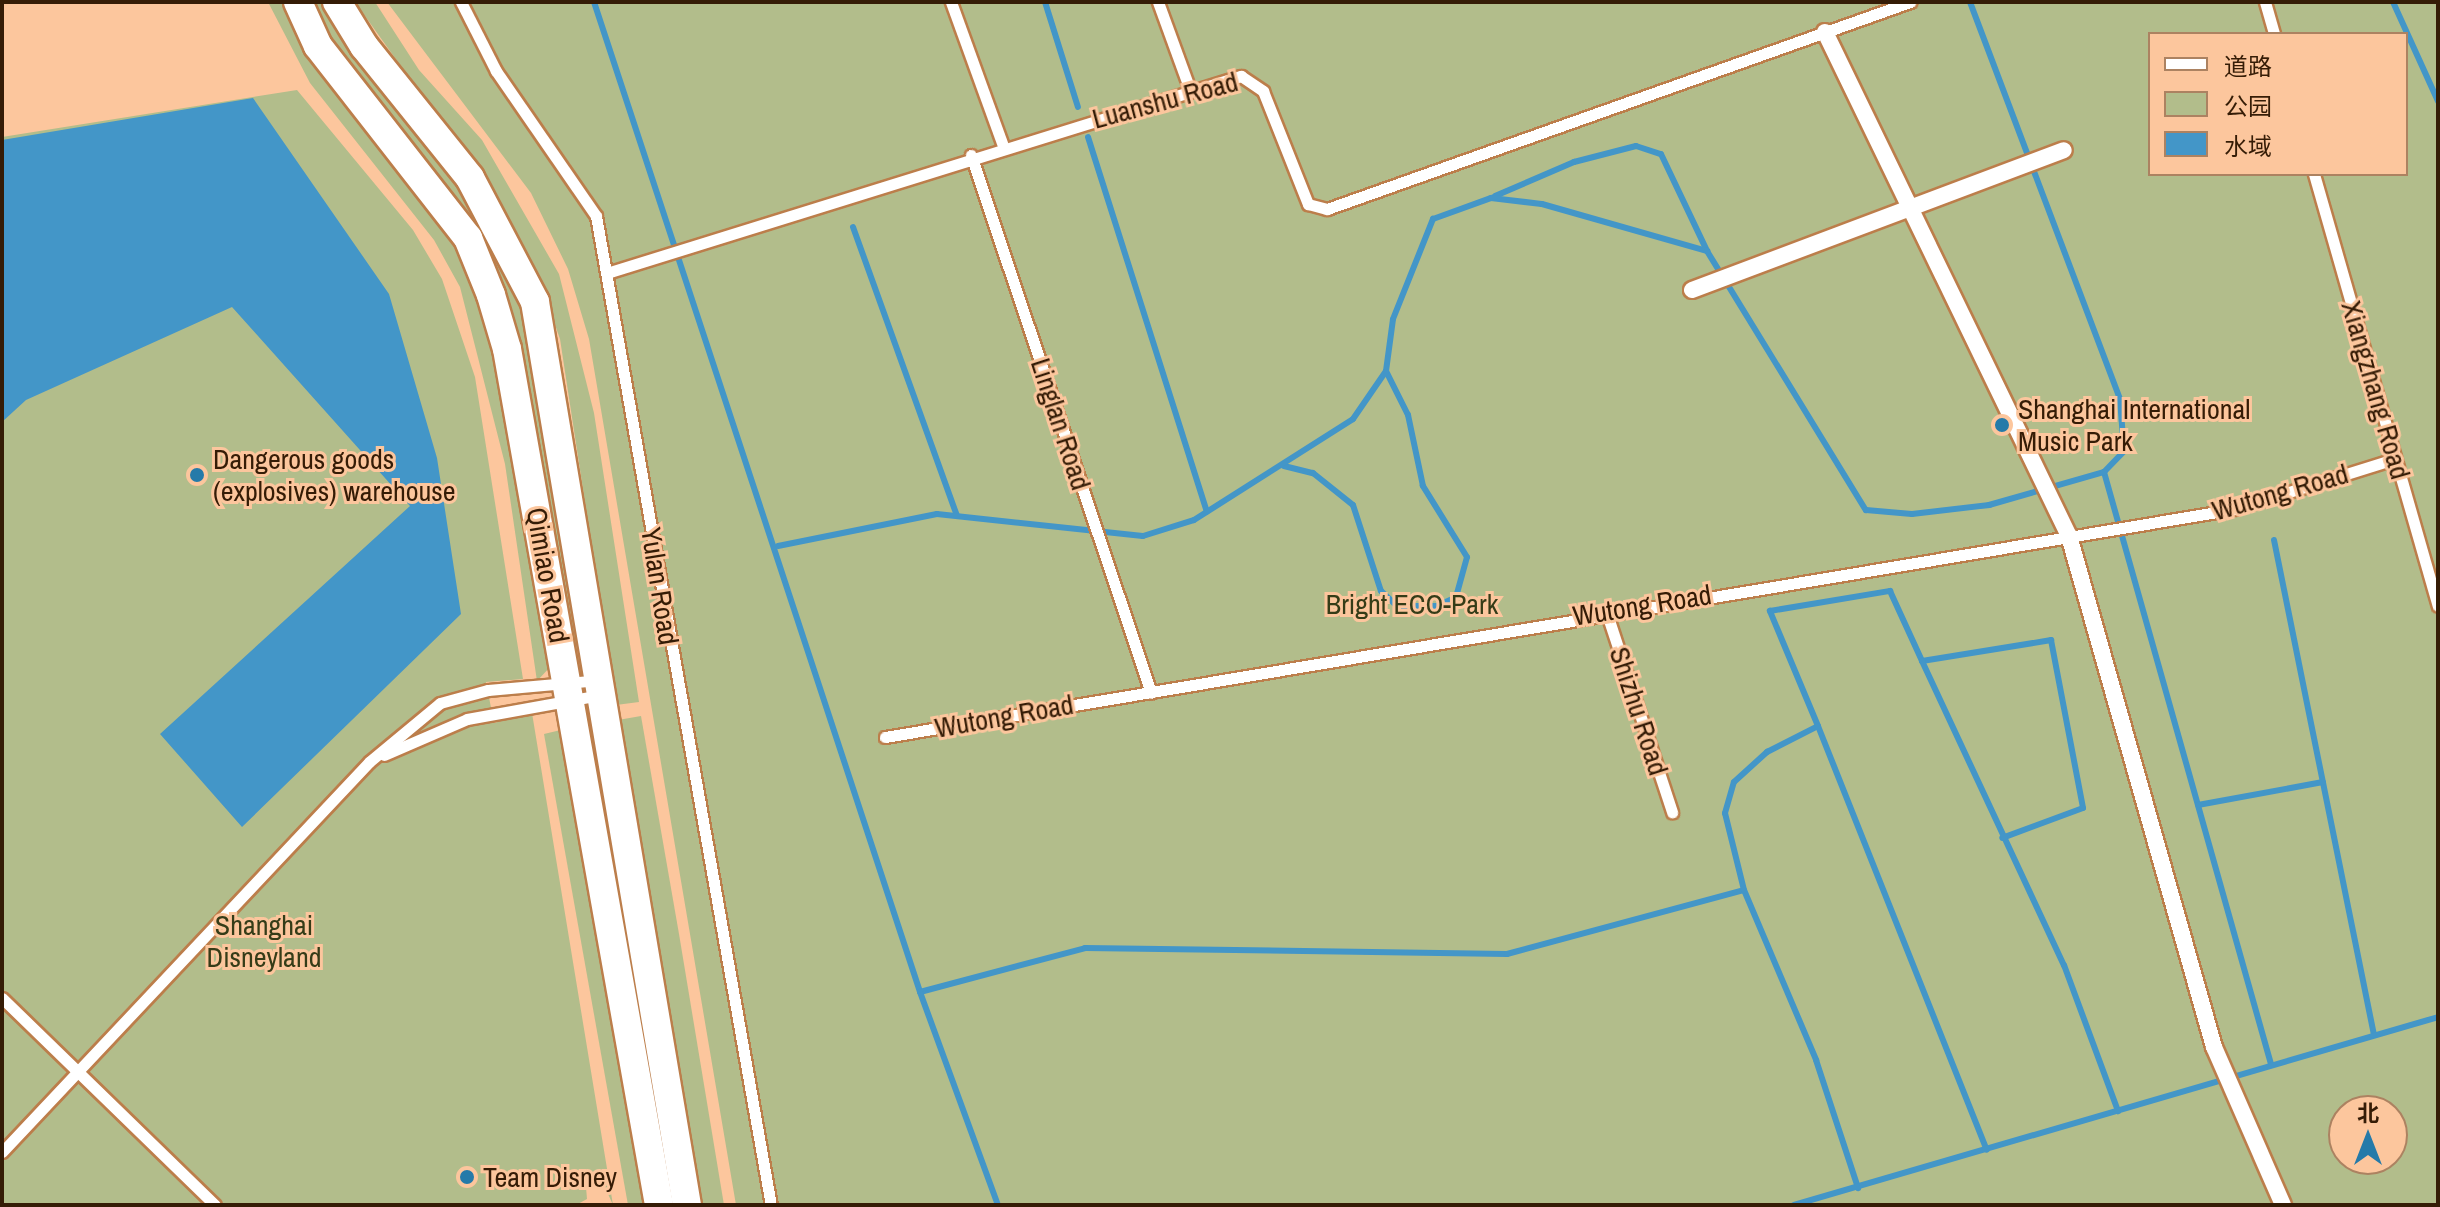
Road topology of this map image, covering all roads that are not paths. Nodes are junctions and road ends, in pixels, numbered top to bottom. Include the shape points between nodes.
1 (298, 2) edge
2 (337, 2) edge
3 (461, 2) edge
4 (951, 2) edge
5 (1158, 2) edge
6 (1910, 2) edge
7 (2265, 2) edge
8 (1825, 32) junction
9 (2273, 32) edge
10 (1190, 90) junction
11 (1003, 146) junction
12 (2064, 150) dead end
13 (971, 155) junction
14 (2315, 176) edge
15 (1910, 208) junction
16 (610, 272) junction
17 (1692, 290) dead end
18 (2395, 459) junction
19 (2069, 536) junction
20 (2438, 606) edge
21 (1606, 611) junction
22 (600, 687) junction
23 (569, 692) junction
24 (1151, 693) junction
25 (885, 737) dead end
26 (369, 762) junction
27 (1672, 812) dead end
28 (2, 998) edge
29 (78, 1071) junction
30 (2, 1152) edge
31 (215, 1205) edge
32 (659, 1205) edge
33 (687, 1205) edge
34 (771, 1205) edge
35 (2283, 1205) edge

1 - 23 street, Qimiao Road via 318,46 468,238 491,295
2 - 22 street, Qimiao Road via 364,46 470,178 535,302
3 - 16 lane, Yulan Road via 496,71 589,203
4 - 11 lane
5 - 10 lane
6 - 8 lane, Luanshu Road
7 - 9 lane
8 - 10 lane, Luanshu Road via 1318,211 1301,192 1253,78
8 - 15 street
10 - 11 lane, Luanshu Road
11 - 13 lane, Luanshu Road
12 - 15 street
13 - 16 lane, Luanshu Road
13 - 24 lane, Linglan Road
14 - 18 lane, Xiangzhang Road
15 - 17 street
15 - 19 street
16 - 34 lane, Yulan Road
18 - 19 lane, Wutong Road via 2234,509
18 - 20 lane, Xiangzhang Road
19 - 21 lane, Wutong Road
19 - 35 street via 2214,1047
21 - 24 lane, Wutong Road
21 - 27 lane, Shizhu Road
22 - 23 lane
22 - 33 street, Qimiao Road
23 - 26 lane via 467,719
23 - 26 lane via 463,694 440,703
23 - 32 street, Qimiao Road
24 - 25 lane, Wutong Road
26 - 29 lane
28 - 29 lane
29 - 30 lane
29 - 31 lane

